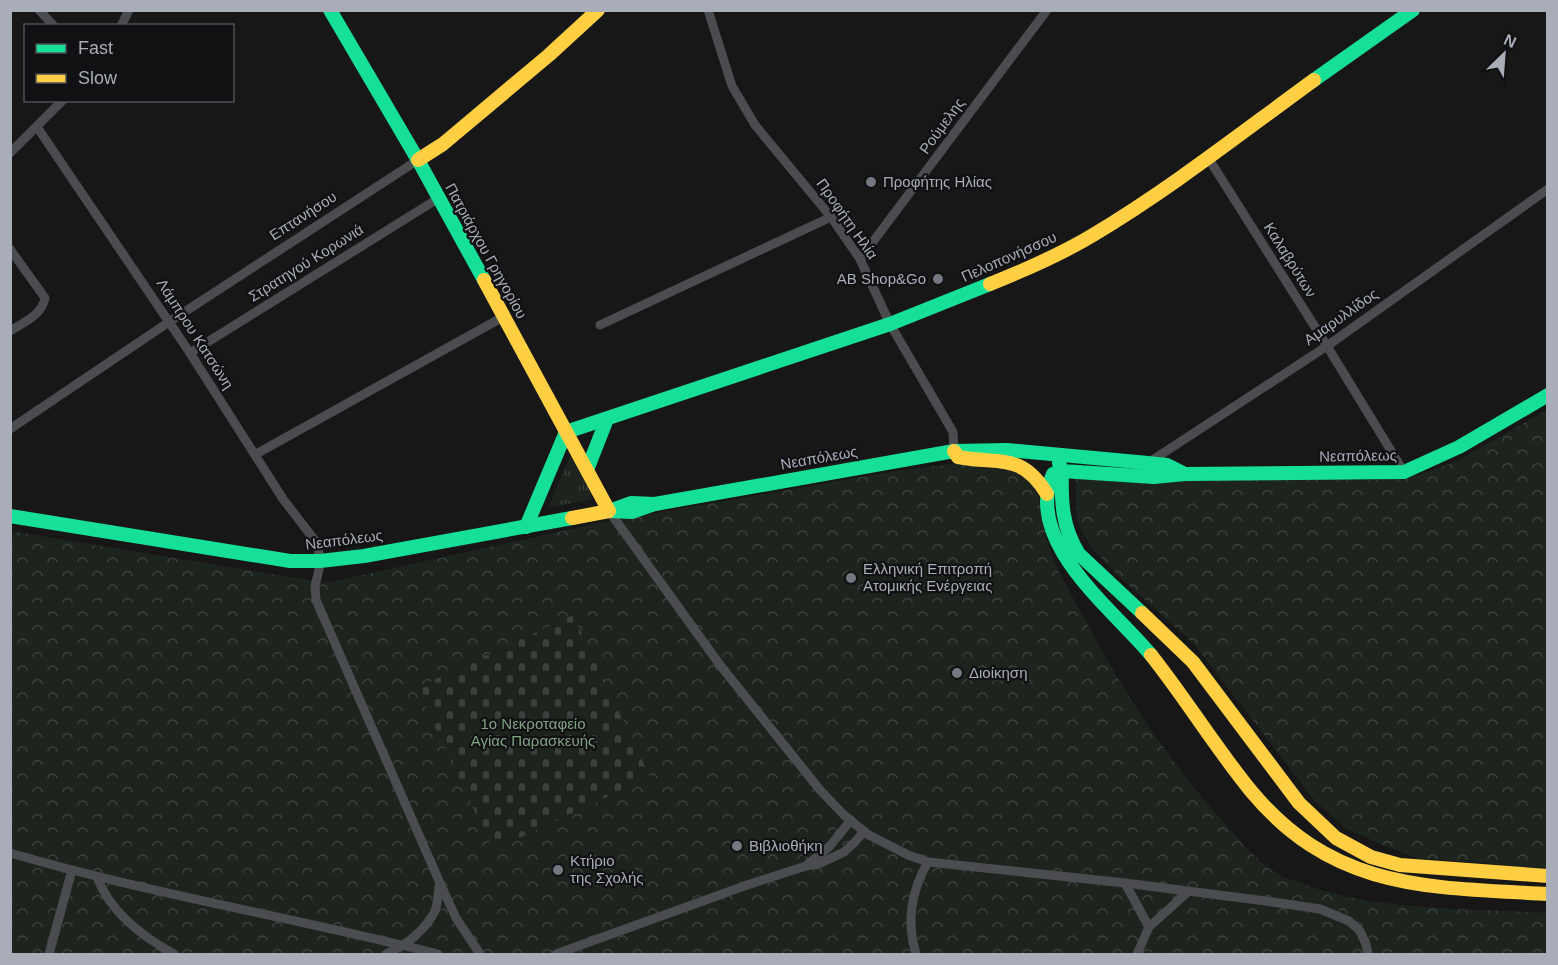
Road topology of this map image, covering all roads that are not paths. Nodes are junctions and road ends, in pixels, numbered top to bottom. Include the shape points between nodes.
1 (39, 10) edge
2 (129, 10) edge
3 (330, 10) edge
4 (598, 10) edge
5 (708, 10) edge
6 (1047, 10) edge
7 (1413, 10) edge
8 (52, 24) edge
9 (122, 24) edge
10 (61, 102) edge
11 (37, 127) junction
12 (11, 151) edge
13 (1207, 156) junction
14 (418, 160) junction
15 (1548, 189) edge
16 (439, 198) junction
17 (831, 217) junction
18 (10, 249) edge
19 (861, 259) junction
20 (503, 316) junction
21 (169, 322) junction
22 (890, 324) junction
23 (600, 326) dead end
24 (10, 332) edge
25 (1327, 346) junction
26 (190, 353) junction
27 (1548, 395) edge
28 (607, 419) junction
29 (10, 429) edge
30 (566, 432) junction
31 (954, 451) junction
32 (255, 454) junction
33 (1045, 454) junction
34 (1148, 463) junction
35 (587, 470) junction
36 (1062, 471) junction
37 (1404, 472) junction
38 (1185, 474) junction
39 (1047, 494) junction
40 (609, 511) junction
41 (10, 516) edge
42 (526, 527) junction
43 (321, 561) junction
44 (851, 820) junction
45 (864, 831) junction
46 (10, 853) edge
47 (928, 862) junction
48 (806, 866) junction
49 (72, 870) junction
50 (1548, 876) edge
51 (98, 877) junction
52 (440, 883) junction
53 (1125, 883) junction
54 (1189, 891) junction
55 (1548, 894) edge
56 (1149, 927) junction
57 (404, 946) junction
58 (50, 954) edge
59 (174, 954) edge
60 (386, 954) edge
61 (438, 954) edge
62 (480, 954) edge
63 (555, 954) edge
64 (916, 954) edge
65 (1137, 954) edge
66 (1368, 954) edge

1 - 8 street
2 - 9 street
3 - 14 main road, Πατριάρχου Γρηγορίου
4 - 14 main road, Επτανήσου via 443,144
5 - 17 street, Προφήτη Ηλία via 732,86 755,125
6 - 19 street, Ρούμελης
7 - 13 main road, Πελοπονήσσου
10 - 11 street
11 - 12 street
11 - 21 street, Λάμπρου Κατσώνη
13 - 22 main road, Πελοπονήσσου via 1092,236 1039,264
13 - 25 street, Καλαβρύτων
14 - 16 main road, Πατριάρχου Γρηγορίου
14 - 21 street, Επτανήσου
15 - 25 street, Αμαρυλλίδος
16 - 20 main road, Πατριάρχου Γρηγορίου
16 - 26 street, Στρατηγού Κορωνιά
17 - 19 street, Προφήτη Ηλία
17 - 23 street
18 - 24 street via 45,298 38,312
19 - 22 street, Προφήτη Ηλία
20 - 30 main road, Πατριάρχου Γρηγορίου
20 - 32 street
21 - 26 street, Λάμπρου Κατσώνη
21 - 29 street, Επτανήσου
22 - 28 main road, Πελοπονήσσου
22 - 31 street, Προφήτη Ηλία via 953,432
25 - 34 street, Αμαρυλλίδος
25 - 37 street, Καλαβρύτων
26 - 32 street, Λάμπρου Κατσώνη
27 - 37 main road, Νεαπόλεως via 1441,456
28 - 30 main road, Πελοπονήσσου
28 - 35 main road
30 - 35 main road, Πατριάρχου Γρηγορίου
30 - 42 main road
31 - 33 main road, Νεαπόλεως
31 - 39 main road via 958,457 1026,467
31 - 40 main road, Νεαπόλεως via 655,504 638,502
32 - 43 street, Λάμπρου Κατσώνη via 316,542
33 - 34 main road, Νεαπόλεως
33 - 36 main road via 1057,460
34 - 38 main road, Νεαπόλεως via 1167,465
35 - 40 main road, Πατριάρχου Γρηγορίου
36 - 38 main road via 1158,478
36 - 39 main road via 1051,477
36 - 50 main road via 1063,519 1073,546 1193,662 1299,803 1324,829 1360,852 1400,865
37 - 38 main road, Νεαπόλεως
39 - 55 main road via 1052,527 1061,550 1088,587 1157,663 1251,792 1298,837 1332,860 1382,878 1429,886
40 - 42 main road, Νεαπόλεως
40 - 44 street via 720,665 806,772
41 - 43 main road, Νεαπόλεως via 290,561
42 - 43 main road, Νεαπόλεως
43 - 52 street via 316,600
44 - 45 street
44 - 48 street via 829,847
45 - 47 street
45 - 48 street via 839,855
46 - 49 street
47 - 53 street
47 - 64 street via 919,876 910,908
48 - 63 street
49 - 51 street
49 - 58 street
51 - 57 street
51 - 59 street via 103,892 118,911 153,942
52 - 57 street via 436,909 422,930
52 - 62 street via 456,918
53 - 54 street
53 - 56 street
54 - 56 street
54 - 66 street via 1335,914 1360,932
56 - 65 street
57 - 60 street
57 - 61 street

